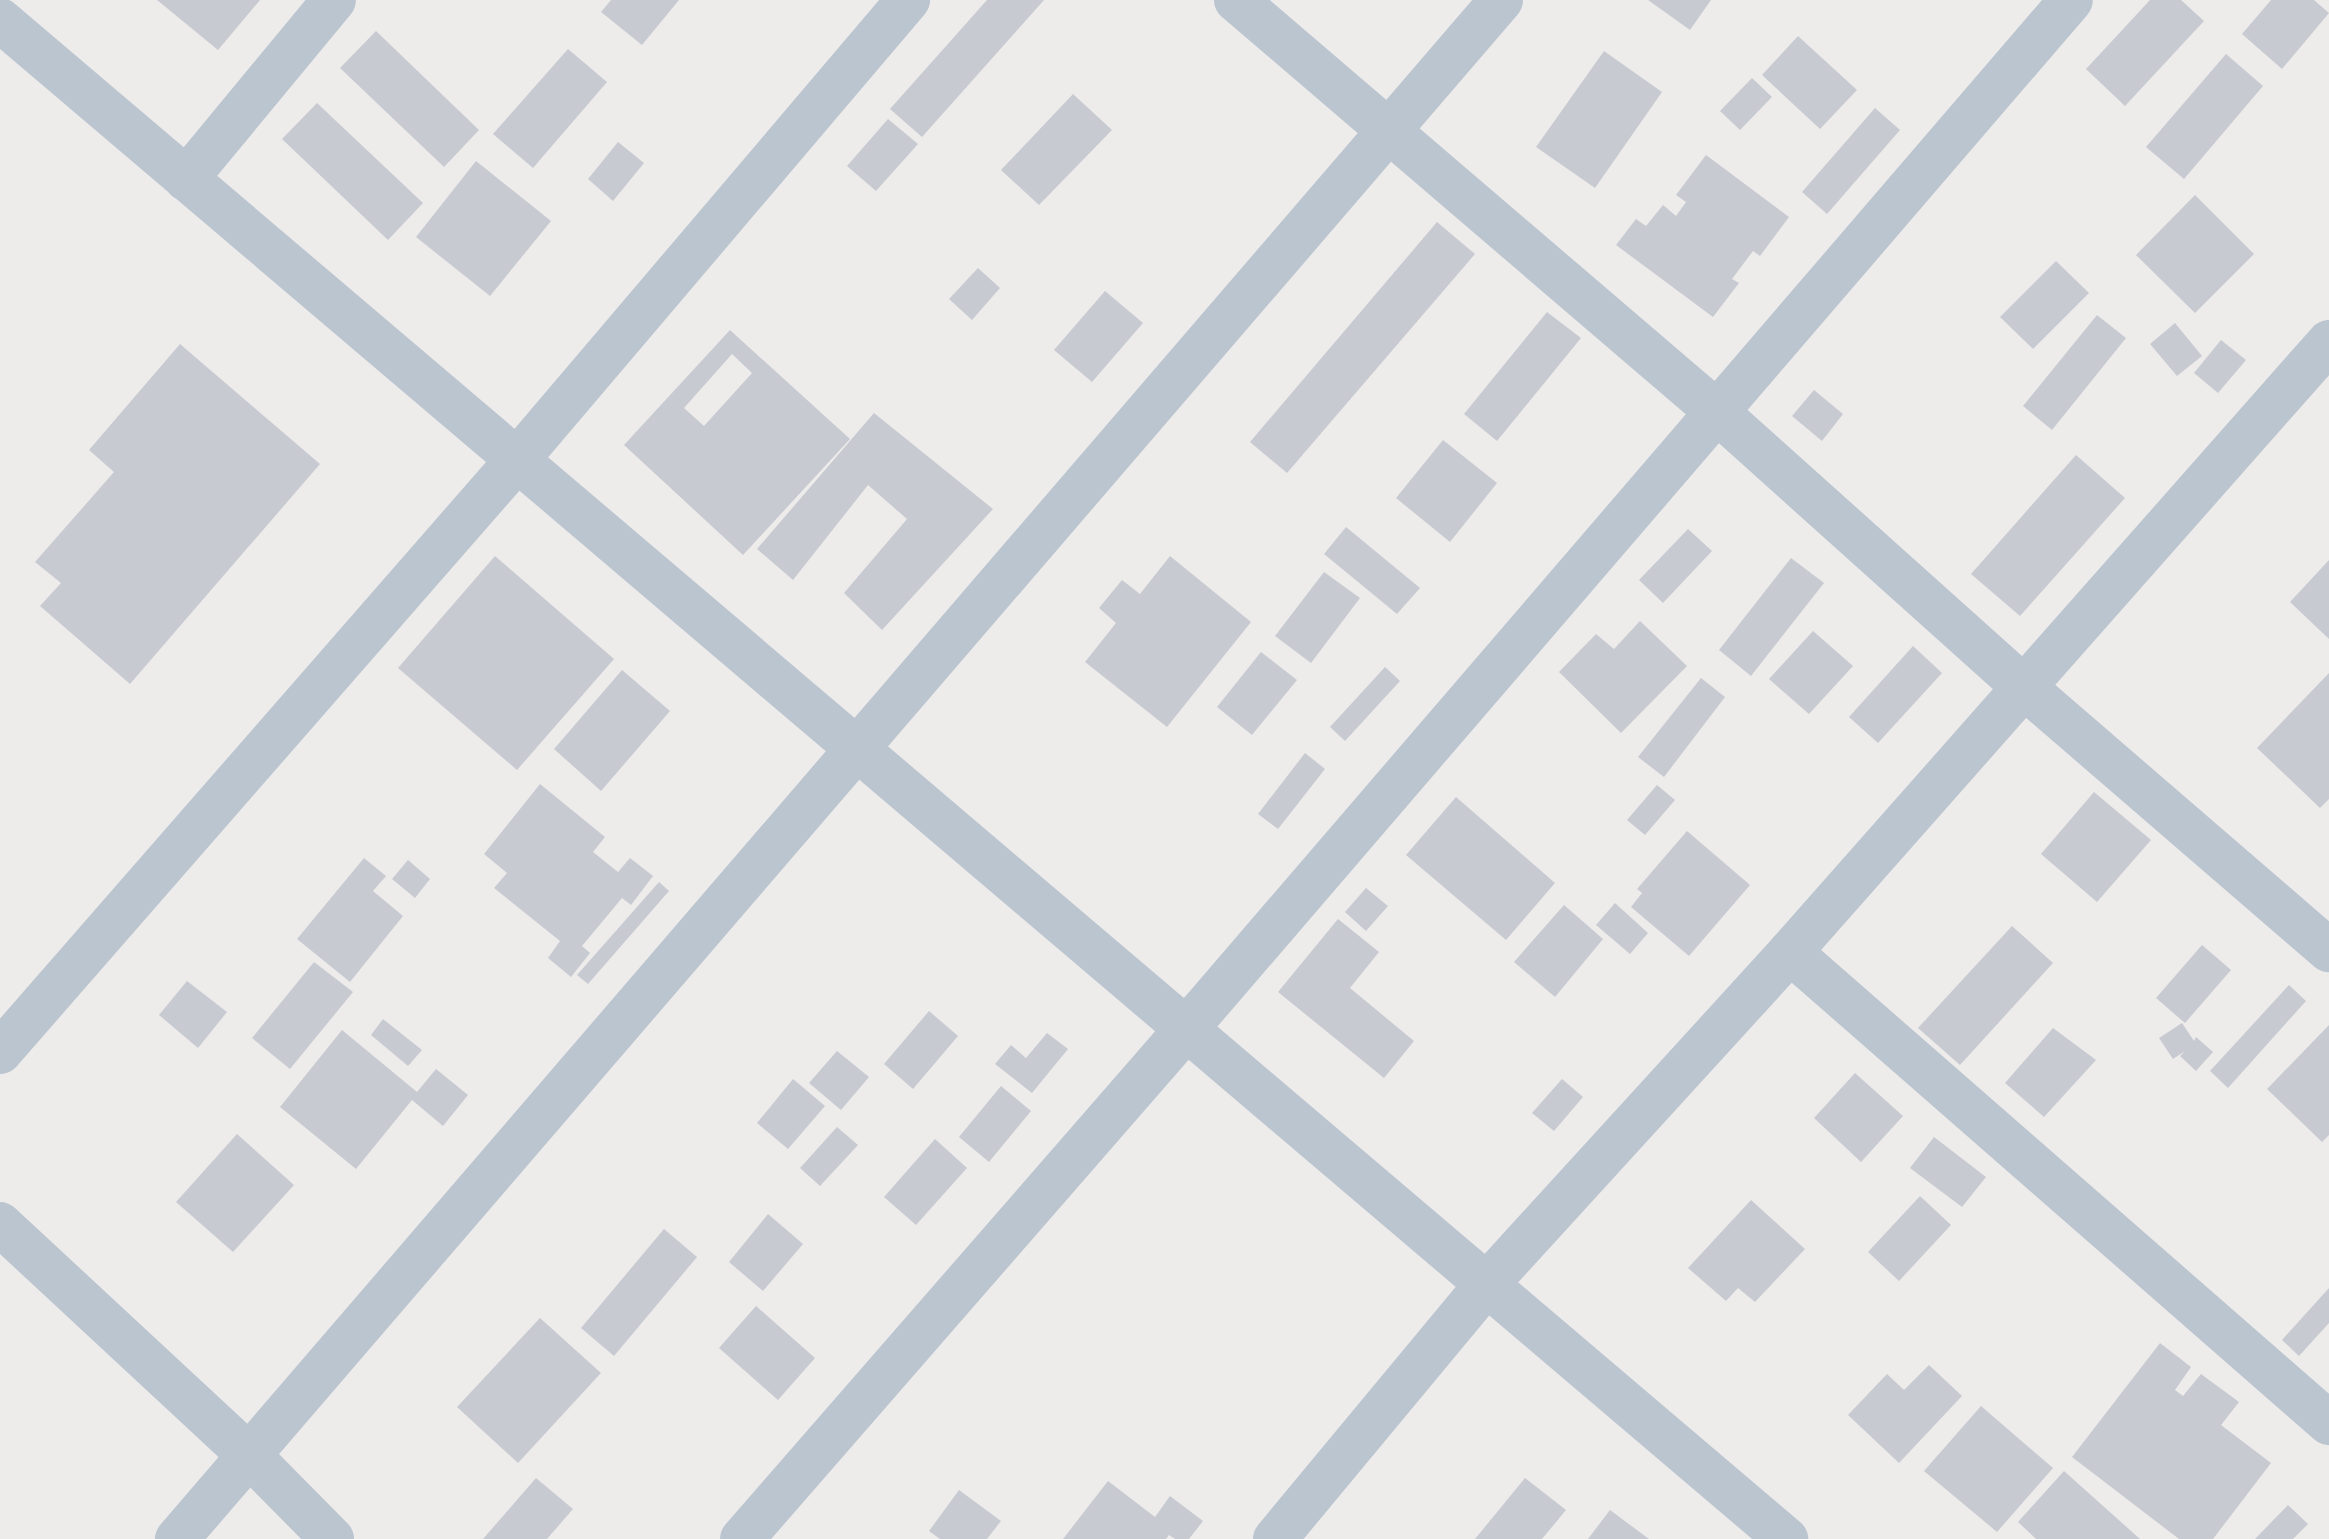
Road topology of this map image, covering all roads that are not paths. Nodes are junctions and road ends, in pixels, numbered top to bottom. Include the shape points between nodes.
1 (334, 0) edge
2 (908, 0) edge
3 (1236, 0) edge
4 (1501, 0) edge
5 (2071, 0) edge
6 (0, 20) edge
7 (1387, 132) junction
8 (186, 179) junction
9 (2326, 352) edge
10 (1717, 412) junction
11 (517, 460) junction
12 (2024, 687) junction
13 (856, 749) junction
14 (2329, 950) edge
15 (1790, 952) junction
16 (1188, 1027) junction
17 (0, 1052) edge
18 (0, 1224) edge
19 (1486, 1285) junction
20 (2329, 1423) edge
21 (249, 1455) junction
22 (177, 1539) edge
23 (332, 1539) edge
24 (742, 1539) edge
25 (1275, 1539) edge
26 (1786, 1539) edge

1 - 8 street
2 - 11 street
3 - 7 street
4 - 7 street
5 - 10 street
6 - 8 street
7 - 10 street
7 - 13 street
8 - 11 street
9 - 12 street
10 - 12 street
10 - 16 street
11 - 13 street
11 - 17 street
12 - 14 street
12 - 15 street
13 - 16 street
13 - 21 street
15 - 19 street
15 - 20 street
16 - 19 street
16 - 24 street
18 - 21 street
19 - 25 street
19 - 26 street
21 - 22 street
21 - 23 street

